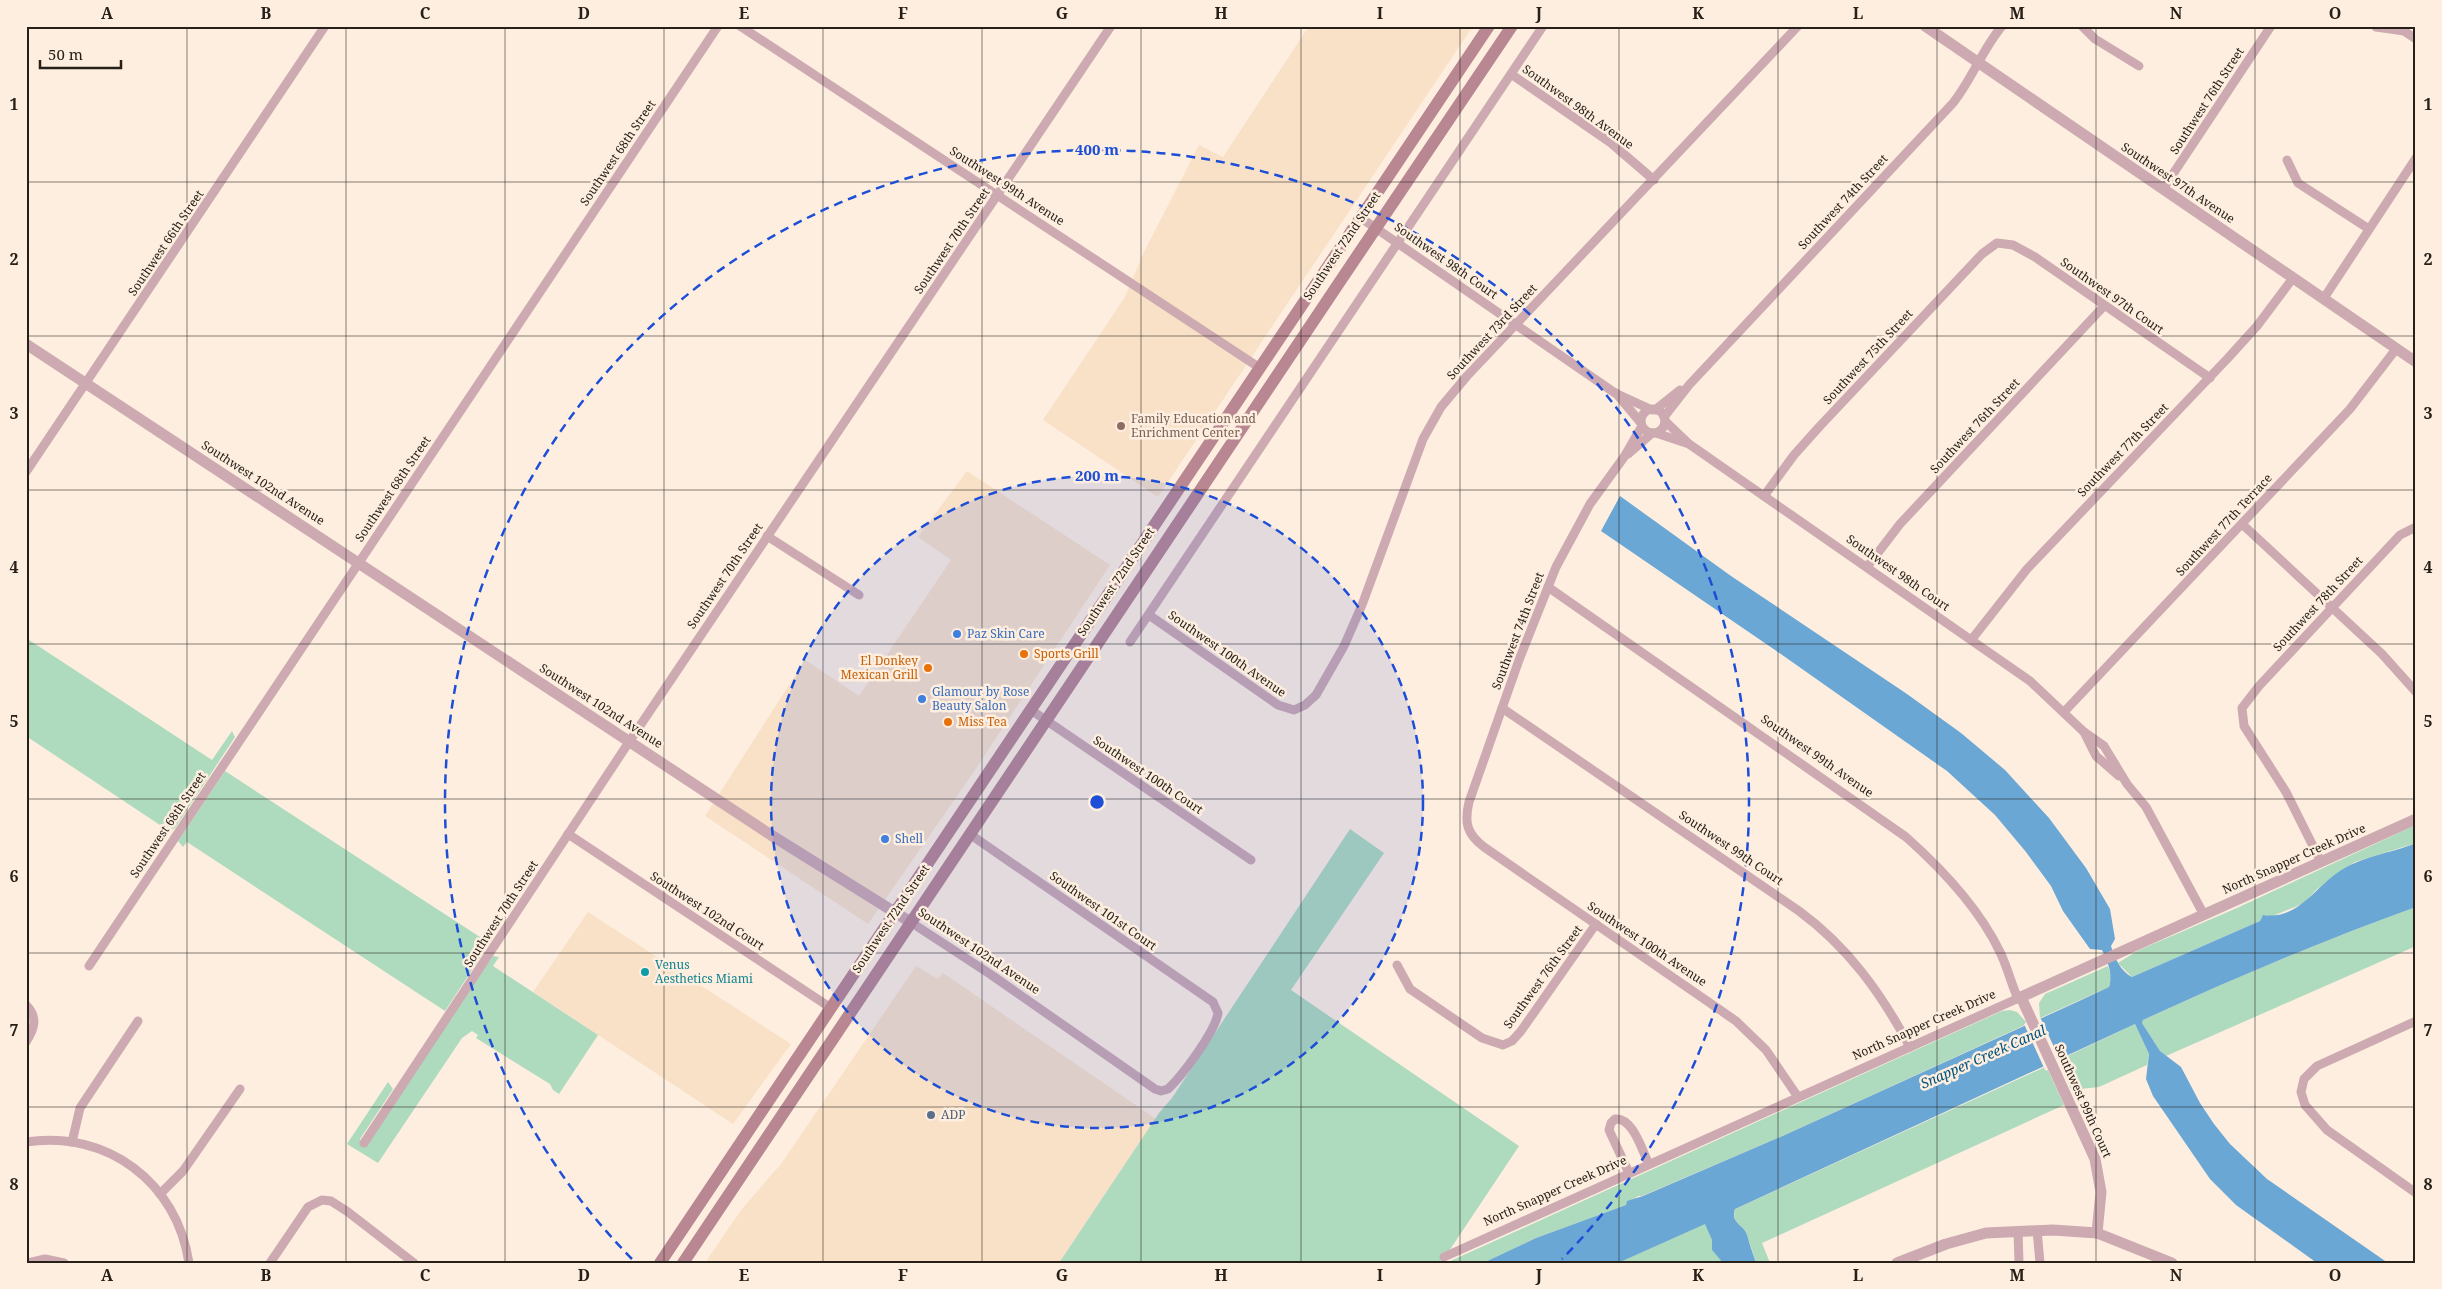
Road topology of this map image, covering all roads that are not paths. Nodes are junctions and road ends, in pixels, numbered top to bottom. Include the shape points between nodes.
1 (325, 26) edge
2 (718, 26) edge
3 (740, 26) edge
4 (1111, 26) edge
5 (1490, 26) edge
6 (1512, 26) edge
7 (1543, 26) edge
8 (1798, 26) edge
9 (1924, 26) edge
10 (2002, 26) edge
11 (2082, 26) edge
12 (2271, 26) edge
13 (2376, 27) edge
14 (2416, 39) edge
15 (1475, 48) junction
16 (1490, 59) junction
17 (1978, 63) junction
18 (2139, 66) dead end
19 (1511, 74) junction
20 (2416, 158) edge
21 (2287, 160) dead end
22 (1654, 180) junction
23 (2163, 190) junction
24 (997, 196) junction
25 (1361, 218) junction
26 (2369, 229) junction
27 (1377, 230) junction
28 (1398, 243) junction
29 (1997, 243) joint
30 (2294, 278) junction
31 (2324, 298) junction
32 (2104, 306) junction
33 (1516, 325) junction
34 (26, 344) edge
35 (2396, 349) junction
36 (2416, 362) edge
37 (1260, 368) junction
38 (2210, 378) junction
39 (1275, 379) junction
40 (86, 383) junction
41 (1689, 385) junction
42 (1615, 393) junction
43 (1654, 410) junction
44 (1664, 419) junction
45 (1642, 424) junction
46 (1654, 433) junction
47 (1689, 444) junction
48 (1624, 457) junction
49 (26, 472) edge
50 (1764, 496) junction
51 (1172, 499) junction
52 (1186, 509) junction
53 (2242, 524) junction
54 (2416, 527) edge
55 (767, 536) junction
56 (358, 563) junction
57 (1867, 567) junction
58 (1548, 587) junction
59 (1113, 588) junction
60 (859, 595) dead end
61 (1128, 598) junction
62 (2333, 608) junction
63 (1149, 615) junction
64 (1972, 639) junction
65 (1130, 642) dead end
66 (2416, 692) edge
67 (1502, 708) junction
68 (1031, 710) junction
69 (1294, 710) joint
70 (2064, 712) junction
71 (1046, 721) junction
72 (629, 742) junction
73 (2416, 819) edge
74 (1466, 827) joint
75 (568, 834) junction
76 (971, 835) junction
77 (1251, 860) dead end
78 (2321, 862) junction
79 (894, 913) junction
80 (2204, 915) junction
81 (912, 923) junction
82 (1596, 924) junction
83 (1397, 965) dead end
84 (89, 966) dead end
85 (2019, 998) junction
86 (26, 1005) edge
87 (832, 1008) junction
88 (2033, 1020) joint
89 (138, 1021) dead end
90 (2416, 1021) edge
91 (26, 1042) edge
92 (1910, 1047) junction
93 (240, 1089) dead end
94 (1161, 1091) joint
95 (1798, 1097) junction
96 (26, 1142) edge
97 (72, 1142) junction
98 (364, 1143) dead end
99 (740, 1144) junction
100 (1649, 1164) junction
101 (1629, 1173) junction
102 (737, 1184) junction
103 (2416, 1193) edge
104 (160, 1194) junction
105 (2037, 1230) junction
106 (2018, 1231) junction
107 (2097, 1233) junction
108 (1444, 1257) dead end
109 (28, 1263) edge
110 (64, 1263) edge
111 (189, 1263) edge
112 (270, 1263) edge
113 (414, 1263) edge
114 (660, 1263) edge
115 (683, 1263) edge
116 (1897, 1263) edge
117 (2019, 1263) edge
118 (2040, 1263) edge
119 (2172, 1263) edge

1 - 40 street, Southwest 66th Street
2 - 56 street, Southwest 68th Street
3 - 24 street, Southwest 99th Avenue
4 - 24 street, Southwest 70th Street
5 - 15 main road, Southwest 72nd Street
6 - 16 main road, Southwest 72nd Street
7 - 19 street
8 - 22 street, Southwest 73rd Street
9 - 17 street, Southwest 97th Avenue
10 - 17 street, Southwest 74th Street
11 - 18 street via 2095,39
12 - 23 street, Southwest 76th Street
13 - 14 street via 2404,31
15 - 16 main road
15 - 25 main road, Southwest 72nd Street
16 - 27 main road, Southwest 72nd Street
17 - 23 street, Southwest 97th Avenue
17 - 41 street, Southwest 74th Street via 1953,103
19 - 22 street, Southwest 98th Avenue via 1611,143
19 - 28 street
20 - 26 street
21 - 26 street via 2298,183
22 - 33 street, Southwest 73rd Street
23 - 30 street, Southwest 97th Avenue
24 - 37 street, Southwest 99th Avenue
24 - 55 street, Southwest 70th Street
25 - 27 street, Southwest 98th Court
25 - 37 main road, Southwest 72nd Street
26 - 31 street
27 - 28 street, Southwest 98th Court
27 - 39 main road, Southwest 72nd Street
28 - 33 street, Southwest 98th Court
28 - 63 street
29 - 32 street, Southwest 97th Court via 2006,243 2027,252
29 - 50 street, Southwest 75th Street via 1982,254 1820,426
30 - 31 street, Southwest 97th Avenue
30 - 38 street, Southwest 77th Street via 2257,326
31 - 35 street, Southwest 97th Avenue
32 - 38 street, Southwest 97th Court
32 - 57 street, Southwest 76th Street via 1900,524
33 - 42 street, Southwest 98th Court
33 - 69 street, Southwest 73rd Street via 1448,399 1428,429 1410,469 1355,623 1316,695 1305,706
34 - 40 street, Southwest 102nd Avenue
35 - 36 street, Southwest 97th Avenue
35 - 53 street, Southwest 77th Terrace via 2350,409
37 - 39 main road
37 - 51 main road, Southwest 72nd Street
38 - 64 street, Southwest 77th Street via 2027,569
39 - 52 main road, Southwest 72nd Street
40 - 49 street, Southwest 66th Street
40 - 56 street, Southwest 102nd Avenue
41 - 43 street, Southwest 74th Street
41 - 44 street, Southwest 74th Street
42 - 43 street, Southwest 98th Court
42 - 45 street, Southwest 98th Court
43 - 44 street
43 - 45 street via 1643,416
44 - 46 street via 1662,428
44 - 47 street, Southwest 98th Court
45 - 46 street via 1646,431
45 - 48 street, Southwest 74th Street
46 - 47 street, Southwest 98th Court
46 - 48 street, Southwest 74th Street
47 - 50 street, Southwest 98th Court
48 - 58 street, Southwest 74th Street via 1584,514
50 - 57 street, Southwest 98th Court
51 - 52 main road
51 - 59 main road, Southwest 72nd Street
52 - 61 main road, Southwest 72nd Street
53 - 62 street
53 - 70 street, Southwest 77th Terrace
54 - 62 street, Southwest 78th Street via 2400,535
55 - 60 street
55 - 72 street, Southwest 70th Street
56 - 72 street, Southwest 102nd Avenue
56 - 84 street, Southwest 68th Street
57 - 64 street, Southwest 98th Court
58 - 67 street, Southwest 74th Street
58 - 85 street, Southwest 99th Avenue via 1906,838 1964,898 2000,952
59 - 61 main road
59 - 68 main road, Southwest 72nd Street
61 - 71 main road, Southwest 72nd Street
62 - 66 street via 2382,654
62 - 78 street, Southwest 78th Street via 2259,686 2243,705 2241,714 2244,726 2286,792
63 - 65 street
63 - 69 street, Southwest 100th Avenue via 1278,705
64 - 70 street, Southwest 98th Court via 2030,681
67 - 74 street, Southwest 74th Street via 1469,802
67 - 92 street, Southwest 99th Court via 1827,933 1872,983
68 - 71 street, Southwest 100th Court
68 - 79 main road, Southwest 72nd Street
70 - 80 street, Southwest 98th Court via 2108,750 2127,784 2146,807
71 - 76 main road, Southwest 72nd Street
71 - 77 street, Southwest 100th Court
72 - 75 street, Southwest 70th Street
72 - 79 street, Southwest 102nd Avenue
73 - 78 street, North Snapper Creek Drive
74 - 82 street, Southwest 100th Avenue via 1484,847
75 - 87 street, Southwest 102nd Court
75 - 98 street, Southwest 70th Street
76 - 81 main road, Southwest 72nd Street
76 - 94 street, Southwest 101st Court via 1218,1009 1213,1027 1193,1057 1176,1081
78 - 80 street, North Snapper Creek Drive
79 - 81 street, Southwest 102nd Avenue
79 - 87 main road, Southwest 72nd Street
80 - 85 street, North Snapper Creek Drive
81 - 94 street, Southwest 102nd Avenue
81 - 102 main road, Southwest 72nd Street
82 - 83 street, Southwest 76th Street via 1521,1031 1508,1043 1498,1044 1482,1038 1410,989
82 - 95 street, Southwest 100th Avenue via 1746,1029 1766,1050
85 - 88 street, Southwest 99th Avenue
85 - 92 street, North Snapper Creek Drive
86 - 91 street via 35,1020
87 - 99 main road, Southwest 72nd Street
88 - 107 street, Southwest 99th Court via 2098,1170 2101,1192
89 - 97 street via 83,1103
90 - 103 street via 2317,1066 2301,1086 2303,1099 2311,1113 2335,1137
92 - 95 street, North Snapper Creek Drive
93 - 104 street via 184,1171
95 - 100 street, North Snapper Creek Drive
96 - 97 street via 45,1139
97 - 104 street via 95,1146 120,1157
99 - 102 main road via 734,1174
99 - 114 main road, Southwest 72nd Street
100 - 101 street, North Snapper Creek Drive
100 - 101 street via 1628,1124 1615,1119 1609,1130
101 - 108 street, North Snapper Creek Drive
102 - 115 main road, Southwest 72nd Street
104 - 111 street via 182,1232
105 - 106 street
105 - 107 street
105 - 118 street
106 - 116 street via 1966,1238
106 - 117 street
107 - 119 street
109 - 110 street via 45,1259
112 - 113 street via 308,1207 322,1200 343,1208

